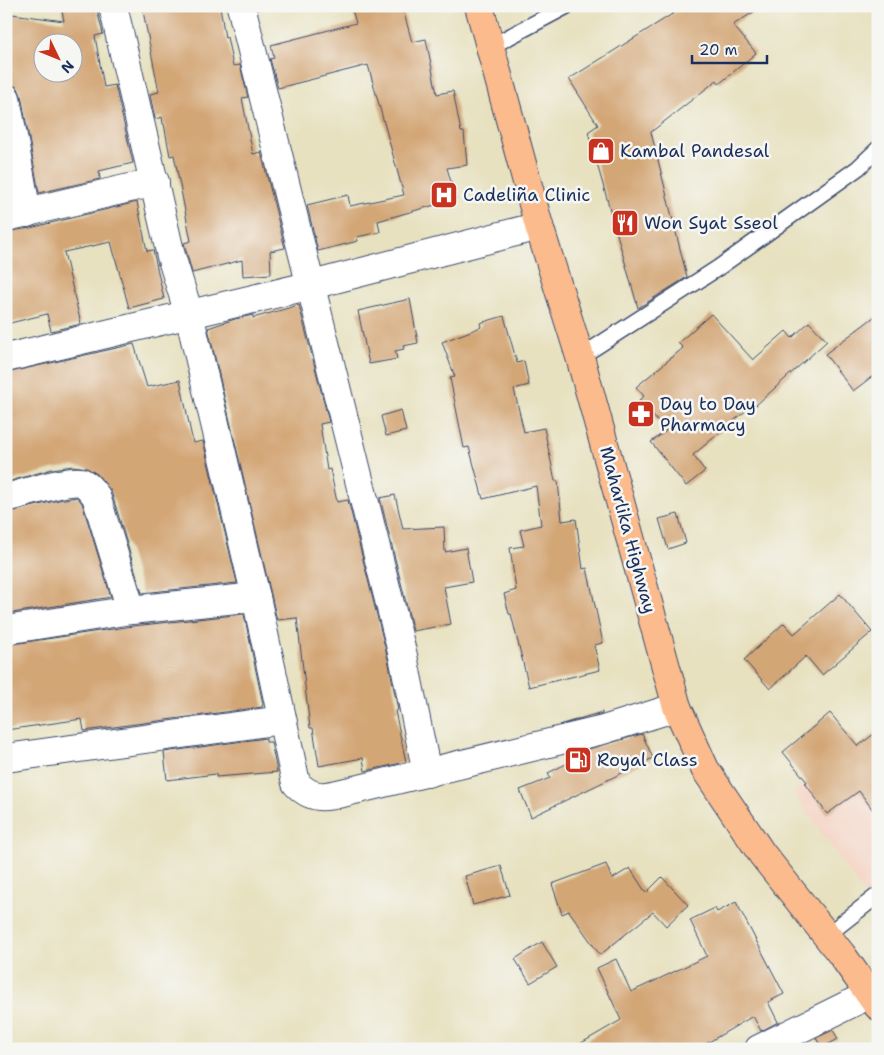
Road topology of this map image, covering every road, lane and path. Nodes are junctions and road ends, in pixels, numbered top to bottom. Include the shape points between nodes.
1 (113, 6) edge
2 (241, 6) edge
3 (479, 6) edge
4 (567, 6) edge
5 (490, 47) junction
6 (6, 98) edge
7 (878, 149) edge
8 (155, 182) junction
9 (17, 215) edge
10 (539, 226) junction
11 (312, 285) junction
12 (189, 314) junction
13 (580, 357) junction
14 (6, 358) edge
15 (6, 498) edge
16 (256, 597) junction
17 (131, 610) junction
18 (6, 630) edge
19 (677, 707) junction
20 (282, 720) junction
21 (6, 758) edge
22 (427, 773) junction
23 (878, 895) edge
24 (826, 935) junction
25 (874, 1000) edge
26 (759, 1049) edge

1 - 8 street
2 - 11 street
3 - 5 main road, Maharlika Highway
4 - 5 lane
5 - 10 main road, Maharlika Highway
6 - 9 street
7 - 13 lane via 858,168 718,268
8 - 9 street
8 - 12 street via 171,256
10 - 11 street
10 - 13 main road, Maharlika Highway
11 - 12 street
11 - 22 street via 403,656
12 - 14 street
12 - 16 street
13 - 19 main road, Maharlika Highway
15 - 17 street via 65,483 81,482 89,487 96,496
16 - 17 street
16 - 20 street
17 - 18 street
19 - 22 street via 603,730
19 - 24 main road, Maharlika Highway via 705,768 762,854
20 - 21 street
20 - 22 street via 296,783 310,795 321,797
23 - 24 lane
24 - 25 main road, Maharlika Highway
25 - 26 street

